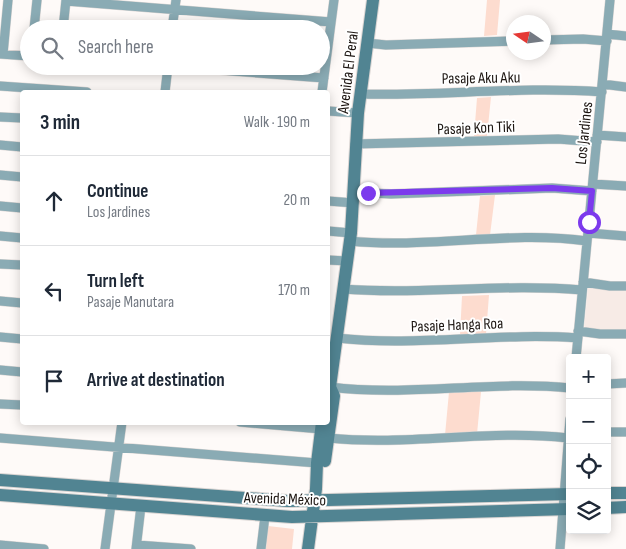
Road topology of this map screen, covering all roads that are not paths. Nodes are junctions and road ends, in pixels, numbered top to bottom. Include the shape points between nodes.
1 (8, 0) edge
2 (37, 0) edge
3 (334, 0) edge
4 (373, 0) edge
5 (610, 0) edge
6 (66, 1) edge
7 (175, 5) edge
8 (35, 20) edge
9 (64, 20) edge
10 (173, 20) edge
11 (313, 20) edge
12 (331, 22) joint
13 (330, 26) edge
14 (626, 36) edge
15 (607, 38) junction
16 (551, 40) edge
17 (506, 41) edge
18 (367, 43) junction
19 (2, 54) edge
20 (20, 55) edge
21 (166, 75) edge
22 (285, 75) edge
23 (324, 78) joint
24 (0, 86) edge
25 (626, 87) edge
26 (602, 88) junction
27 (58, 90) edge
28 (164, 90) edge
29 (322, 90) edge
30 (361, 94) junction
31 (330, 111) edge
32 (358, 113) junction
33 (0, 117) edge
34 (20, 118) edge
35 (626, 137) edge
36 (597, 138) junction
37 (356, 144) junction
38 (0, 145) edge
39 (20, 147) edge
40 (0, 175) edge
41 (20, 177) edge
42 (626, 186) edge
43 (592, 188) junction
44 (354, 198) junction
45 (330, 201) edge
46 (0, 206) edge
47 (20, 208) edge
48 (330, 232) edge
49 (0, 236) edge
50 (626, 236) edge
51 (351, 237) junction
52 (588, 237) junction
53 (20, 238) edge
54 (330, 260) edge
55 (347, 261) junction
56 (0, 264) edge
57 (20, 265) edge
58 (583, 286) junction
59 (626, 286) edge
60 (343, 289) junction
61 (0, 301) edge
62 (20, 303) edge
63 (626, 334) edge
64 (578, 335) junction
65 (0, 337) edge
66 (337, 338) junction
67 (20, 339) edge
68 (576, 354) edge
69 (0, 370) edge
70 (20, 372) edge
71 (626, 383) edge
72 (330, 384) edge
73 (611, 384) edge
74 (566, 388) edge
75 (330, 390) edge
76 (330, 391) edge
77 (0, 404) edge
78 (20, 405) edge
79 (330, 410) edge
80 (122, 425) edge
81 (272, 425) edge
82 (324, 430) edge
83 (566, 432) edge
84 (611, 432) edge
85 (626, 432) edge
86 (0, 438) edge
87 (569, 444) edge
88 (119, 447) junction
89 (317, 463) junction
90 (0, 480) edge
91 (113, 488) junction
92 (567, 489) edge
93 (611, 493) edge
94 (626, 493) edge
95 (566, 494) edge
96 (0, 495) edge
97 (316, 495) junction
98 (111, 504) junction
99 (141, 506) junction
100 (611, 508) edge
101 (626, 508) edge
102 (566, 509) edge
103 (566, 515) edge
104 (265, 516) junction
105 (312, 517) junction
106 (0, 545) edge
107 (136, 547) edge
108 (44, 549) edge
109 (105, 549) edge
110 (192, 549) edge
111 (260, 549) edge
112 (308, 549) edge
113 (560, 549) edge

1 - 19 street
2 - 8 street
3 - 12 street
4 - 18 main road, Avenida El Peral
5 - 15 street, Los Jardines
6 - 7 street
6 - 9 street
7 - 10 street
7 - 11 street
12 - 13 street
14 - 15 street
15 - 16 street
15 - 26 street, Los Jardines
17 - 18 street
18 - 30 main road, Avenida El Peral
19 - 20 street
21 - 28 street
22 - 23 street
23 - 29 street
24 - 27 street
25 - 26 street, Pasaje Aku Aku
26 - 30 street, Pasaje Aku Aku
26 - 36 street, Los Jardines
30 - 32 main road, Avenida El Peral
31 - 32 street
32 - 37 main road, Avenida El Peral
33 - 34 street
35 - 36 street, Pasaje Kon Tiki
36 - 37 street, Pasaje Kon Tiki
36 - 43 street, Los Jardines
37 - 44 main road, Avenida El Peral
38 - 39 street
40 - 41 street
42 - 43 street
43 - 44 street
43 - 52 street, Los Jardines
44 - 45 street
44 - 51 main road, Avenida El Peral
46 - 47 street
48 - 51 street
49 - 53 street
50 - 52 street
51 - 52 street via 382,243
51 - 55 main road, Avenida El Peral
52 - 58 street, Los Jardines
54 - 55 street
55 - 60 main road, Avenida El Peral
56 - 57 street
58 - 59 street
58 - 60 street
58 - 64 street, Los Jardines
60 - 66 main road, Avenida El Peral
61 - 62 street
63 - 64 street, Pasaje Hanga Roa
64 - 66 street, Pasaje Hanga Roa via 371,341
64 - 68 street, Los Jardines
65 - 67 street
66 - 72 main road, Avenida El Peral
69 - 70 street
71 - 73 street
74 - 75 street
76 - 79 main road, Avenida El Peral via 334,396
77 - 78 street
80 - 88 street
81 - 82 street
82 - 83 street via 369,441
82 - 89 main road, Avenida El Peral
82 - 97 main road, Avenida El Peral via 325,464
84 - 85 street
86 - 88 street
87 - 92 street
88 - 89 street
88 - 91 street
89 - 97 main road, Avenida El Peral
90 - 91 main road, Avenida México
91 - 97 main road, Avenida México via 265,500
91 - 98 street
93 - 94 main road
95 - 97 main road, Avenida México
96 - 98 main road, Avenida México
97 - 105 main road, Avenida El Peral
98 - 99 main road, Avenida México
98 - 109 street
99 - 104 main road, Avenida México
99 - 107 street
100 - 101 main road
102 - 105 main road, Avenida México
103 - 113 street
104 - 105 main road, Avenida México
104 - 111 street
105 - 112 main road, Avenida El Peral
106 - 108 street
107 - 110 street

